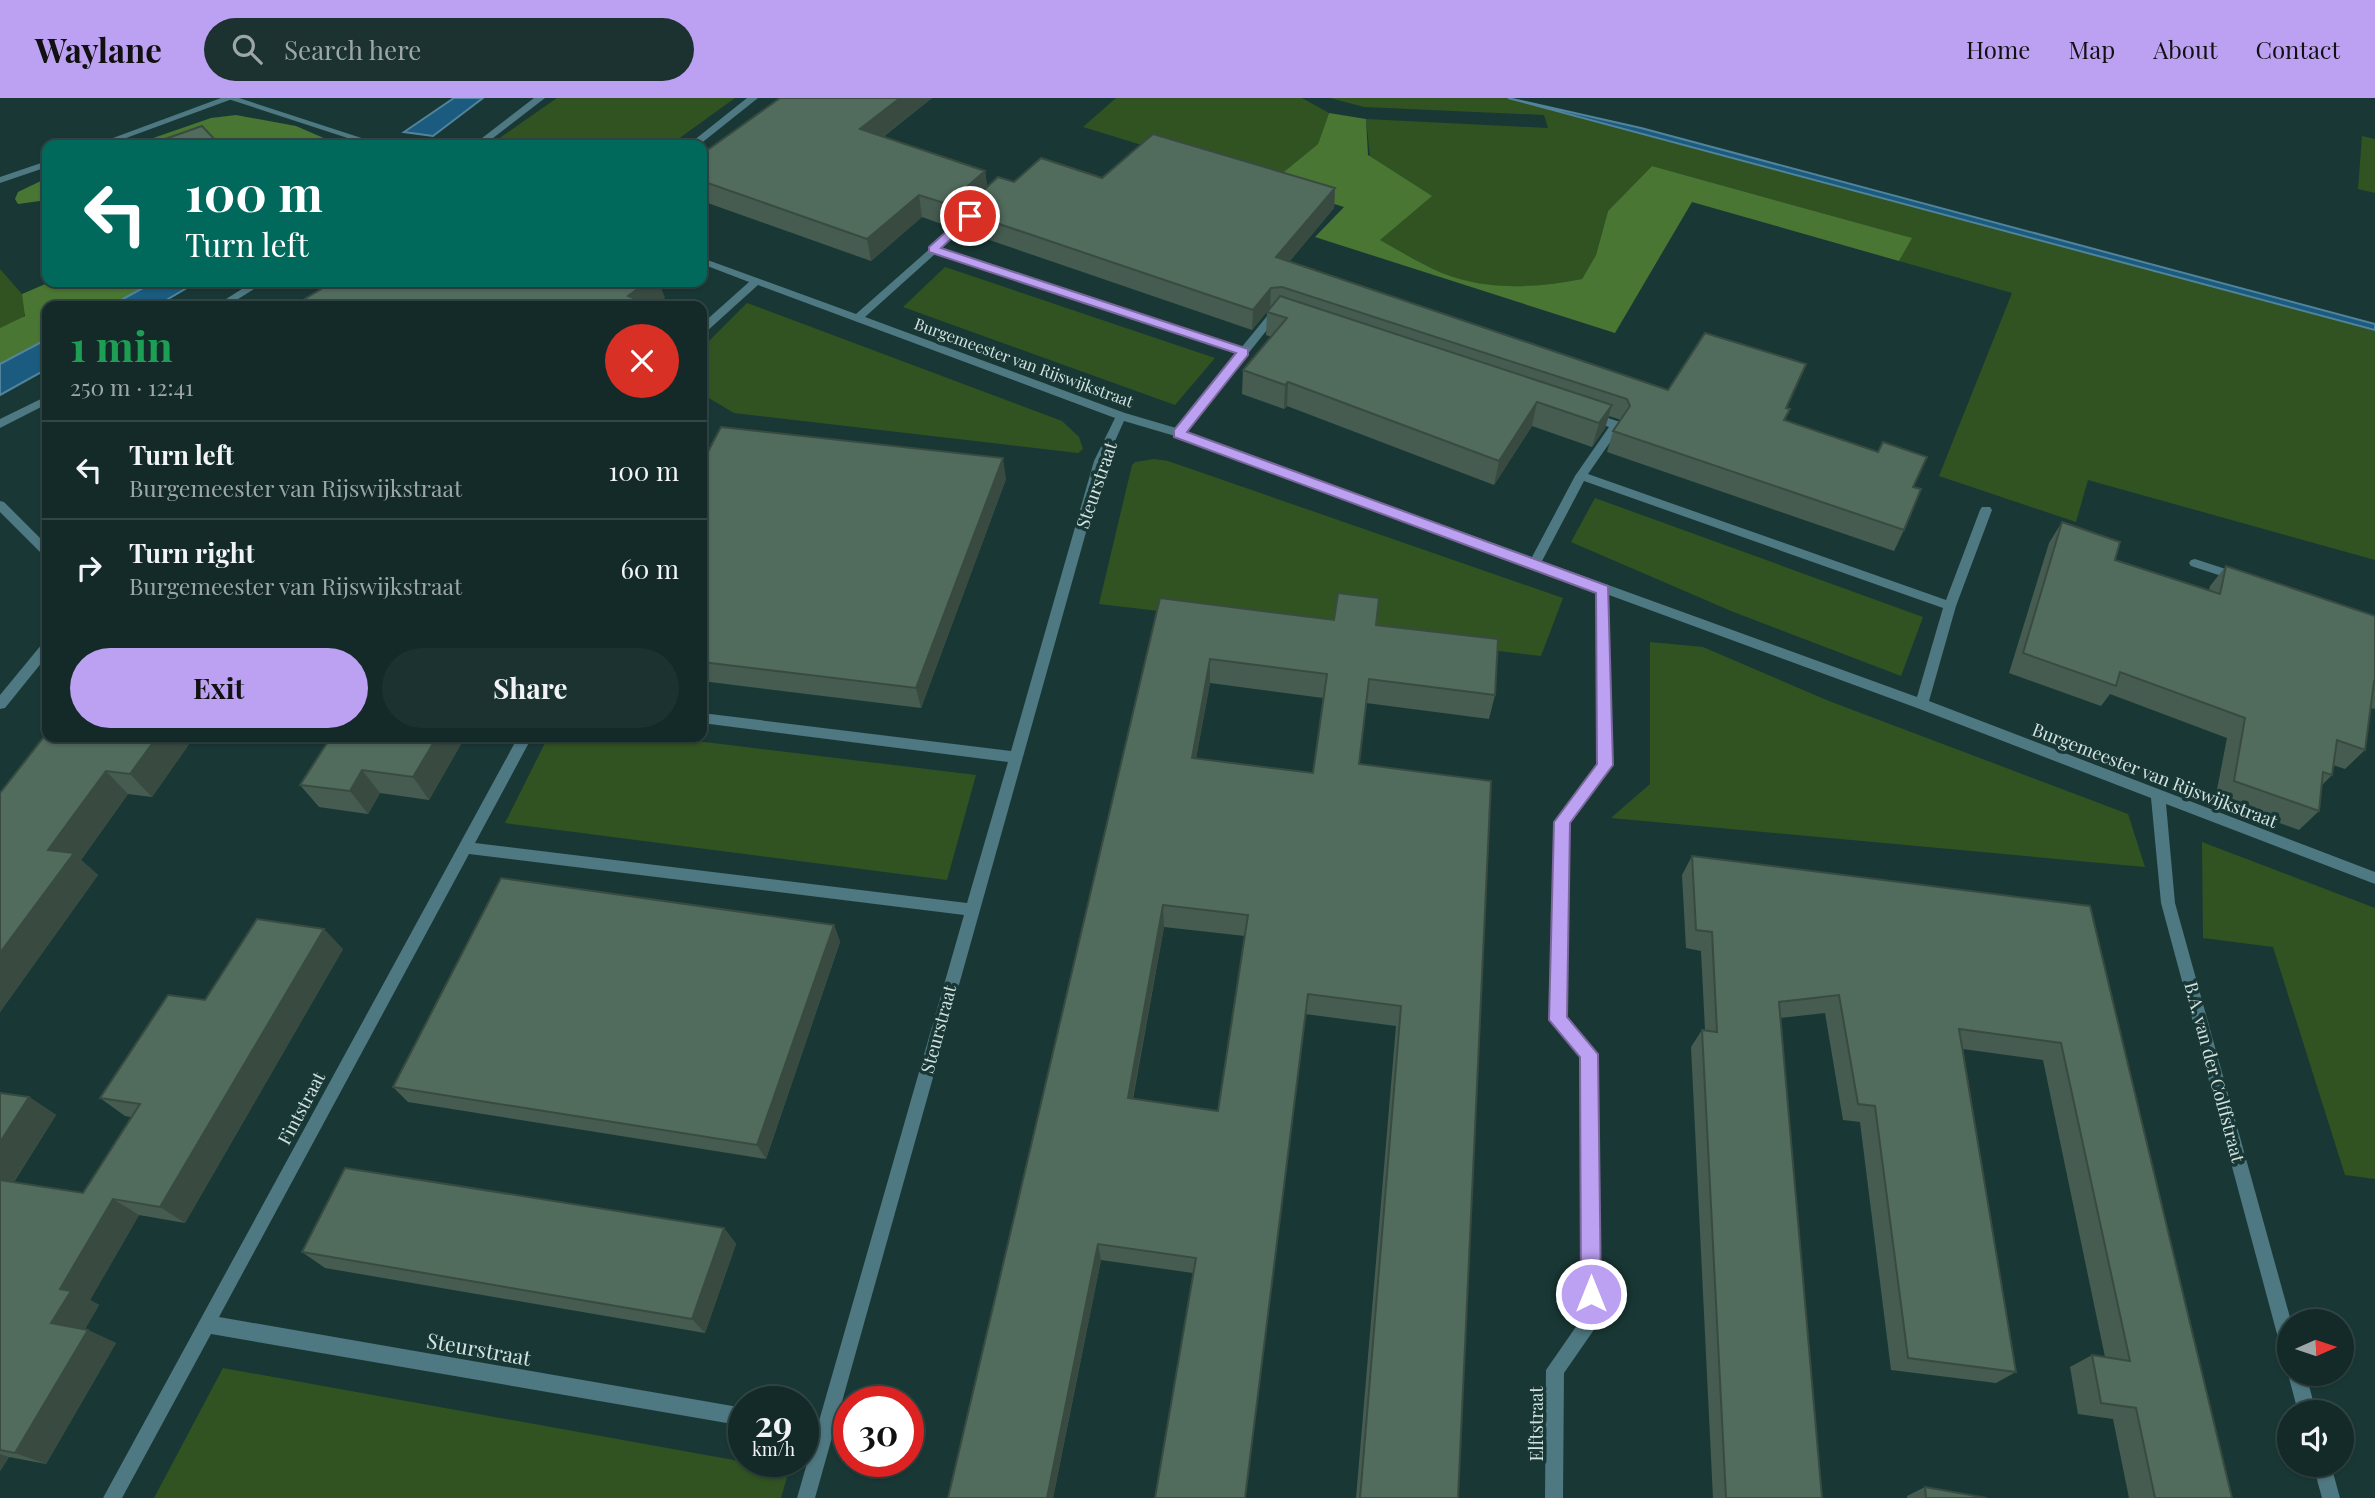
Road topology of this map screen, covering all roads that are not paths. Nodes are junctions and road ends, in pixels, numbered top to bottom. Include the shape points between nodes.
1 (230, 98) edge
2 (540, 98) edge
3 (753, 98) edge
4 (113, 140) edge
5 (362, 140) edge
6 (485, 140) edge
7 (699, 140) edge
8 (42, 166) edge
9 (0, 180) edge
10 (989, 199) edge
11 (933, 250) junction
12 (707, 263) edge
13 (757, 281) junction
14 (252, 287) edge
15 (228, 301) edge
16 (1289, 316) edge
17 (859, 317) junction
18 (707, 326) edge
19 (1243, 352) junction
20 (42, 403) edge
21 (1577, 412) edge
22 (1121, 416) junction
23 (0, 424) edge
24 (1179, 433) junction
25 (1581, 476) junction
26 (0, 505) edge
27 (1986, 510) dead end
28 (42, 547) edge
29 (1535, 563) junction
30 (2195, 563) dead end
31 (2246, 580) edge
32 (1603, 590) junction
33 (1950, 606) junction
34 (42, 653) edge
35 (0, 704) edge
36 (1922, 704) junction
37 (707, 719) edge
38 (522, 742) edge
39 (1014, 757) junction
40 (2158, 796) junction
41 (465, 848) junction
42 (2375, 878) edge
43 (971, 910) junction
44 (2279, 1309) edge
45 (206, 1324) junction
46 (728, 1414) edge
47 (819, 1431) edge
48 (825, 1432) junction
49 (2325, 1477) edge
50 (112, 1498) edge
51 (806, 1498) edge
52 (1555, 1498) edge
53 (2331, 1498) edge

1 - 4 street
1 - 5 street
2 - 6 street
3 - 7 street
8 - 9 street
10 - 11 street
11 - 17 street
11 - 19 street
12 - 13 street, Burgemeester van Rijswijkstraat
13 - 17 street, Burgemeester van Rijswijkstraat
13 - 18 street
14 - 15 street
16 - 19 street via 1276,312
17 - 22 street, Burgemeester van Rijswijkstraat
19 - 24 street
20 - 23 street
21 - 25 street via 1616,425
22 - 24 street, Burgemeester van Rijswijkstraat
22 - 39 street, Steurstraat via 1100,461
24 - 29 street, Burgemeester van Rijswijkstraat
25 - 29 street
25 - 33 street
26 - 28 street
27 - 33 street
29 - 32 street, Burgemeester van Rijswijkstraat
30 - 31 street
32 - 36 street, Burgemeester van Rijswijkstraat
32 - 52 street, Elftstraat via 1605,765 1562,822 1558,1020 1589,1054 1591,1321 1555,1370
33 - 36 street
34 - 35 street
36 - 40 street, Burgemeester van Rijswijkstraat
37 - 39 street
38 - 41 street, Fintstraat
39 - 43 street, Steurstraat
40 - 42 street, Burgemeester van Rijswijkstraat
40 - 44 street, B.A. van der Colffstraat via 2168,903
41 - 43 street
41 - 45 street, Fintstraat
43 - 48 street, Steurstraat
45 - 46 street, Steurstraat
45 - 50 street, Fintstraat
47 - 48 street
48 - 51 street, Steurstraat
49 - 53 street

